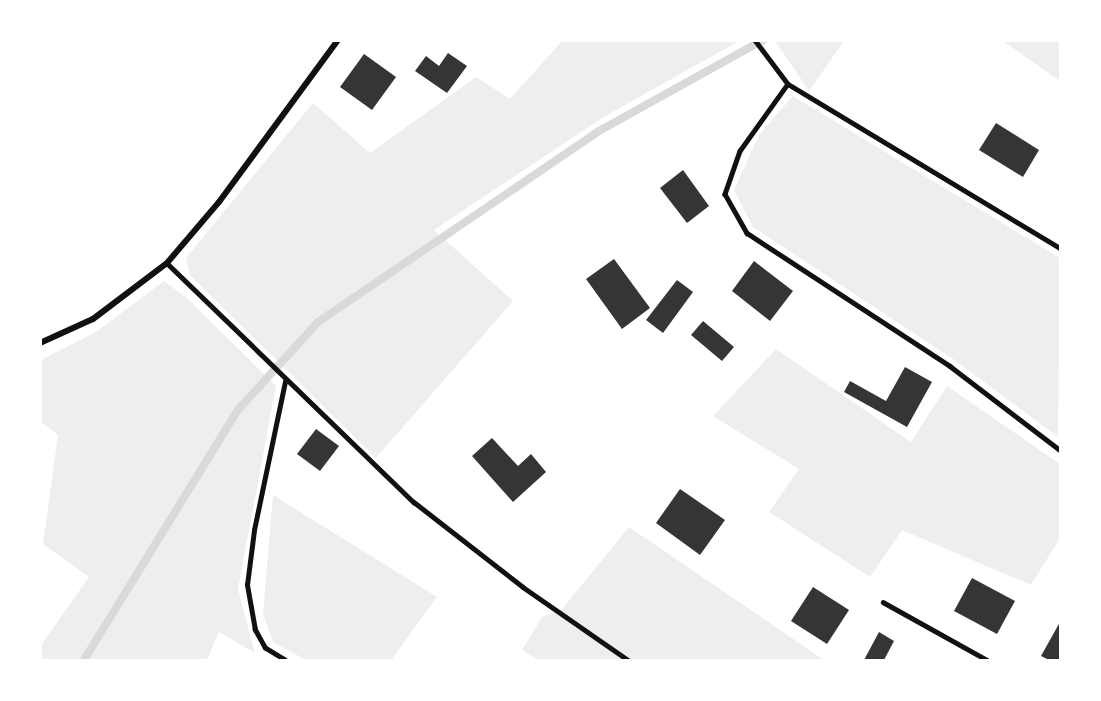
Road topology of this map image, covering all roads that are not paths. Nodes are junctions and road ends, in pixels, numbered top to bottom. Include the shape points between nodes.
1 (338, 40) edge
2 (755, 40) edge
3 (788, 84) junction
4 (1060, 248) edge
5 (166, 263) junction
6 (40, 343) edge
7 (285, 381) junction
8 (1060, 450) edge
9 (883, 602) dead end
10 (285, 660) edge
11 (628, 660) edge
12 (987, 660) edge

1 - 5 street via 219,202
2 - 3 lane
3 - 4 lane
3 - 8 lane via 740,151 725,194 747,232 950,366
5 - 6 street via 93,319
5 - 7 lane
7 - 10 lane via 254,530 247,585 255,630 265,648
7 - 11 lane via 414,502
9 - 12 lane

